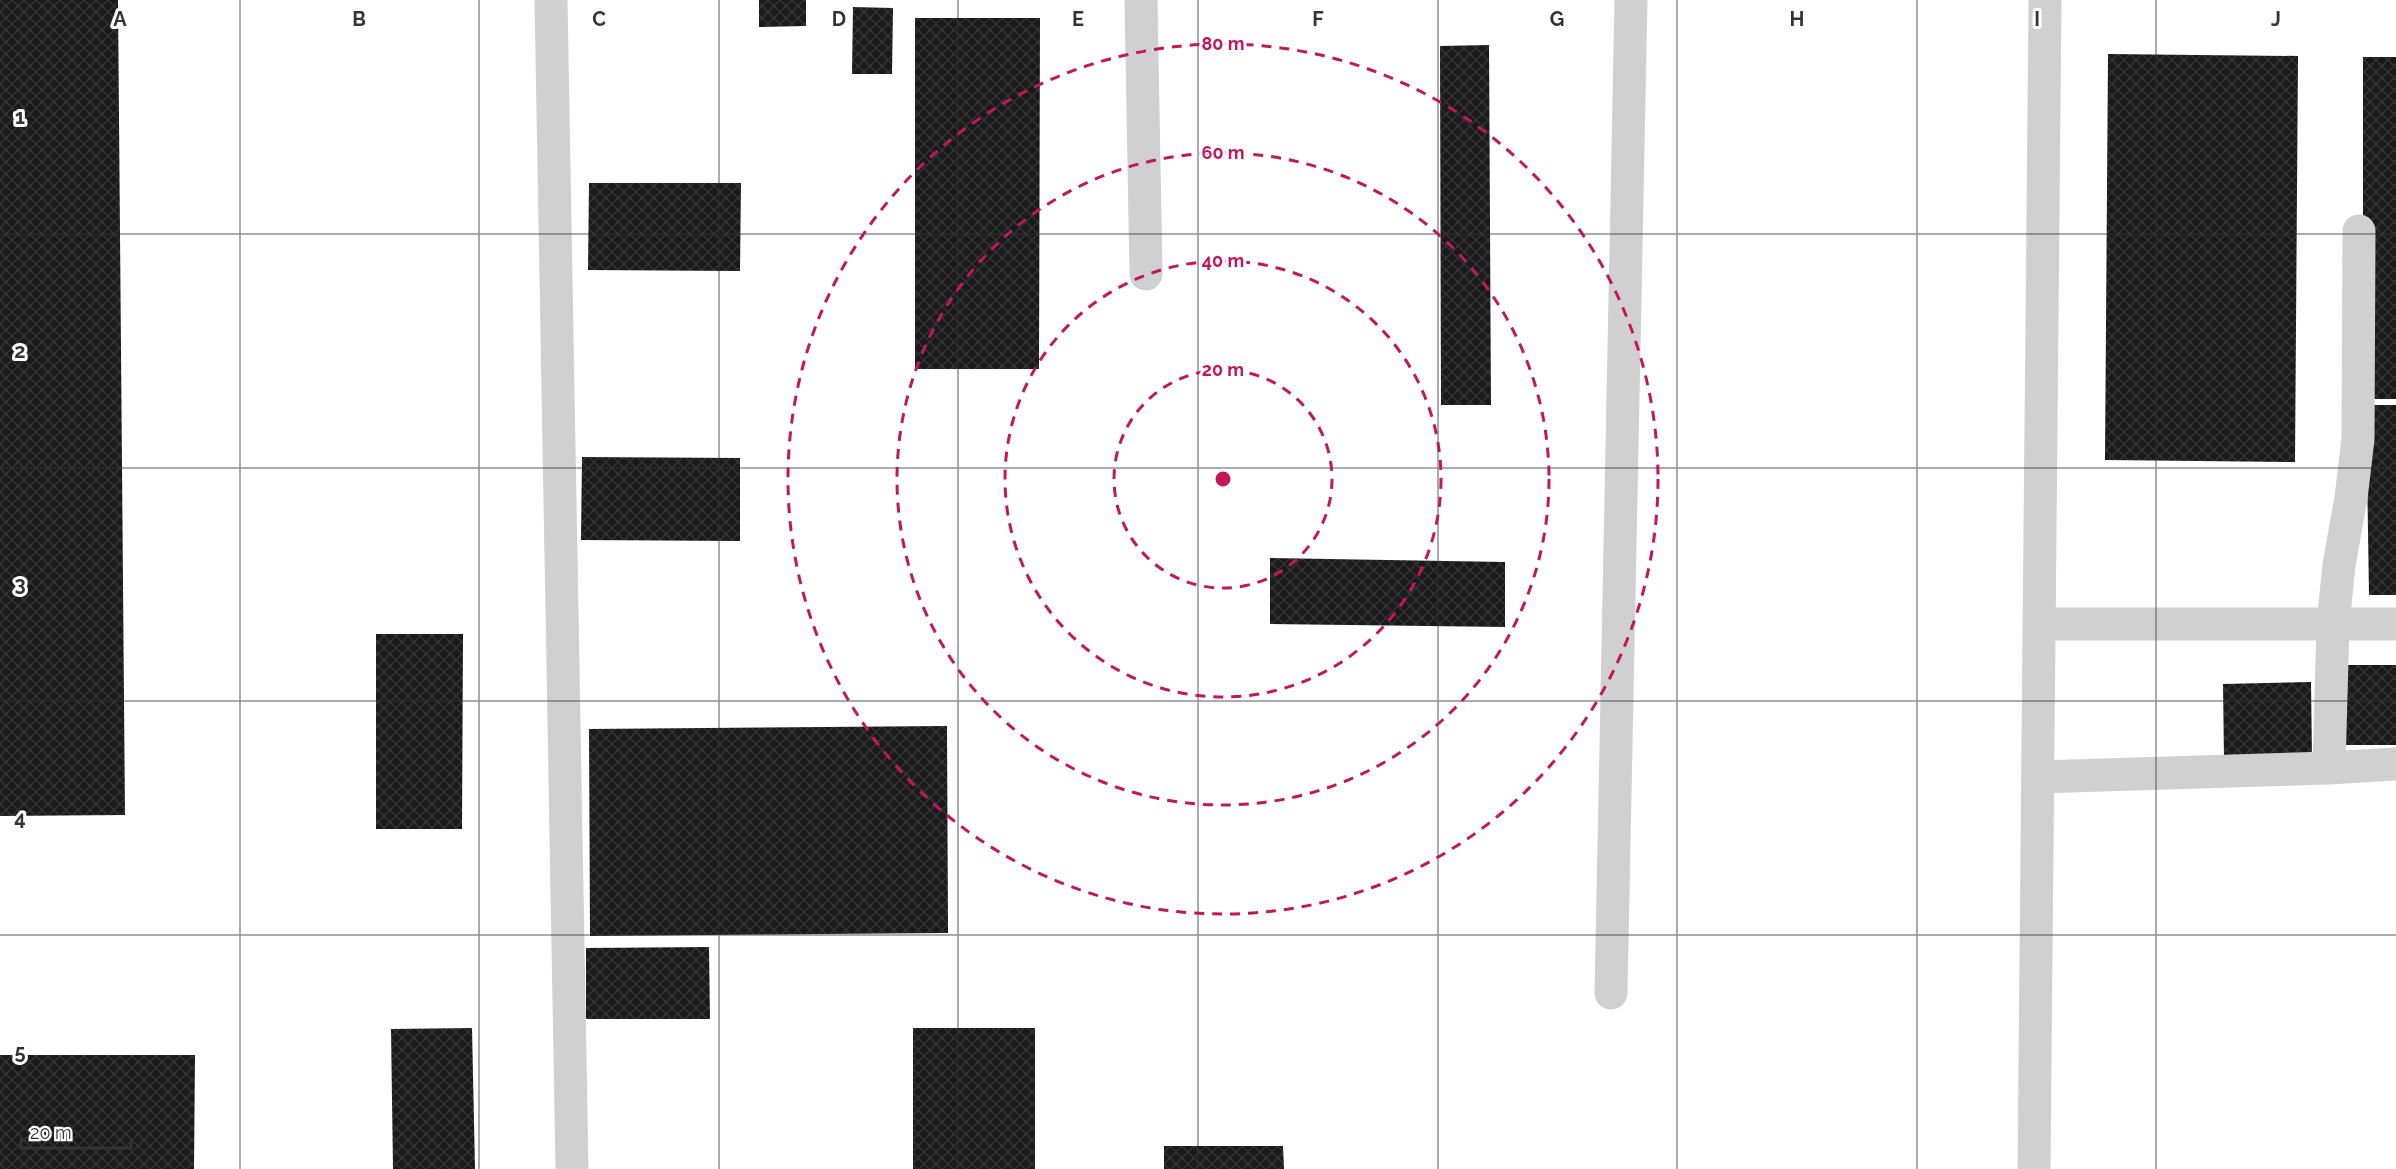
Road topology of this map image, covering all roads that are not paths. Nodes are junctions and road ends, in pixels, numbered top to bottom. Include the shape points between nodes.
1 (551, 0) edge
2 (1142, 0) edge
3 (1631, 0) edge
4 (2046, 0) edge
5 (2359, 231) dead end
6 (1146, 274) dead end
7 (2040, 624) junction
8 (2333, 624) junction
9 (2396, 624) edge
10 (2395, 764) edge
11 (2329, 768) junction
12 (2038, 777) junction
13 (1611, 993) dead end
14 (572, 1169) edge
15 (2034, 1169) edge

1 - 14 lane
2 - 6 lane
3 - 13 lane
4 - 7 lane
5 - 8 lane via 2358,439
7 - 8 lane
7 - 12 lane
8 - 9 lane
8 - 11 lane
10 - 11 lane
11 - 12 lane
12 - 15 lane

